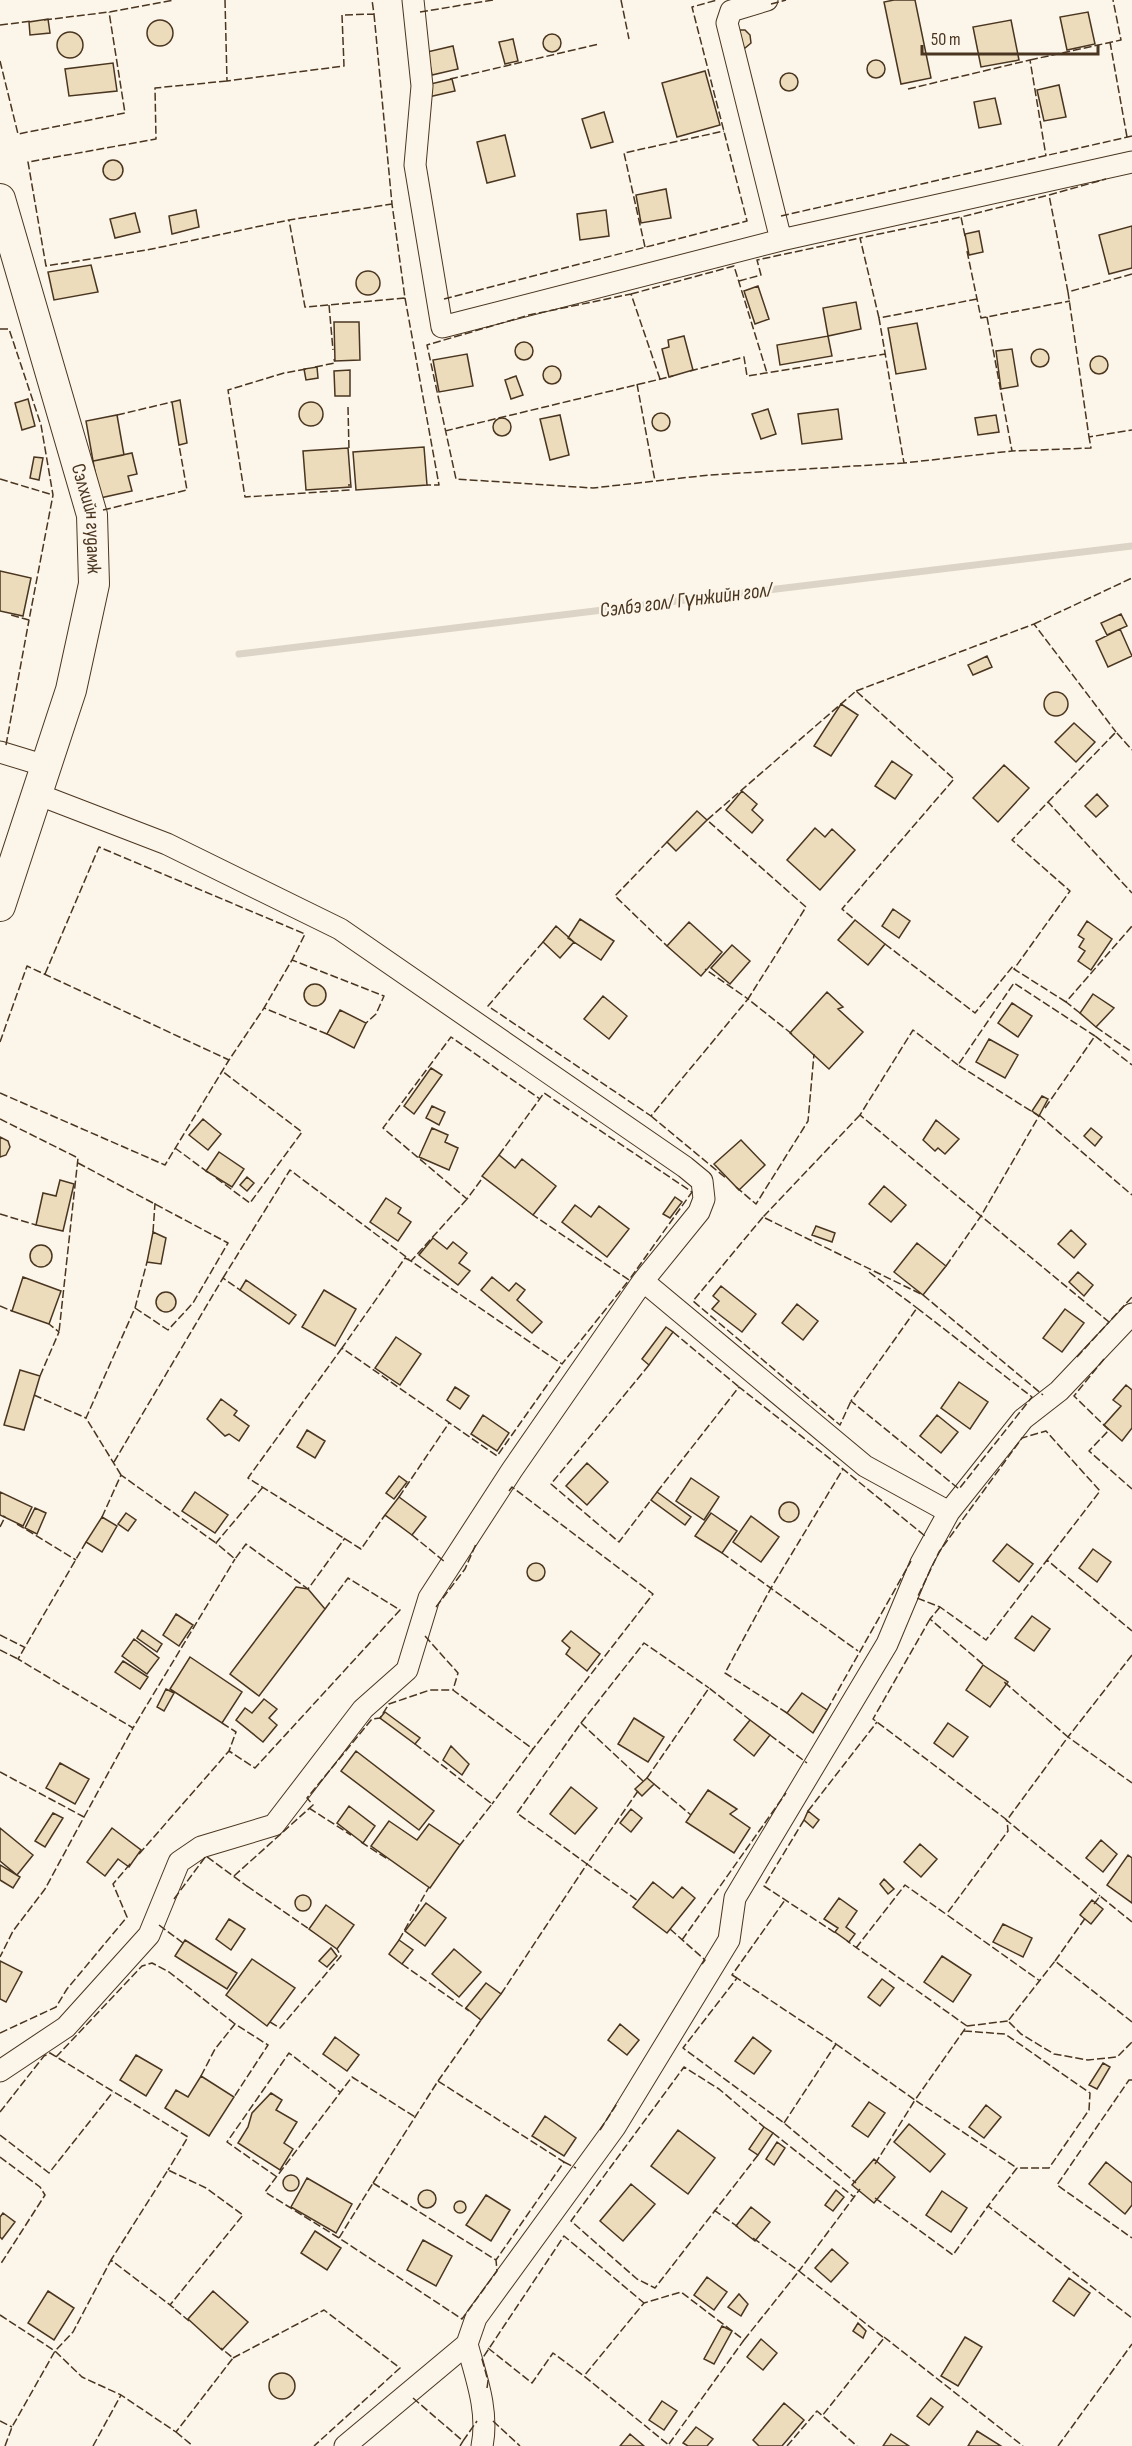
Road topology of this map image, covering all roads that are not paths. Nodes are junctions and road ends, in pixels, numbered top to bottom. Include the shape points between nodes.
1 (413, 0) edge
2 (767, 0) edge
3 (1132, 162) edge
4 (2, 211) edge
5 (781, 240) junction
6 (0, 752) edge
7 (46, 766) junction
8 (37, 794) junction
9 (0, 906) edge
10 (643, 1281) junction
11 (1132, 1314) edge
12 (949, 1512) junction
13 (0, 2071) edge
14 (467, 2344) junction
15 (345, 2446) edge
16 (482, 2446) edge

1 - 5 street via 422,86 415,165 442,327
2 - 5 street via 731,11 727,23
3 - 5 street
4 - 7 main road, Сэлхийн гудамж via 92,515 94,584 71,690
6 - 7 street
7 - 8 main road, Сэлхийн гудамж
8 - 9 main road, Сэлхийн гудамж
8 - 10 street via 167,844 340,929 685,1167 702,1181 704,1199 699,1212
10 - 12 street via 865,1466
10 - 13 street via 429,1598 407,1670 363,1708 274,1825 201,1847 179,1862 148,1935 66,2027
11 - 12 street via 1059,1391 1023,1419
12 - 14 street via 921,1563 887,1644 735,1898 729,1940 615,2127 476,2318
14 - 15 street
14 - 16 street via 481,2399 485,2428

